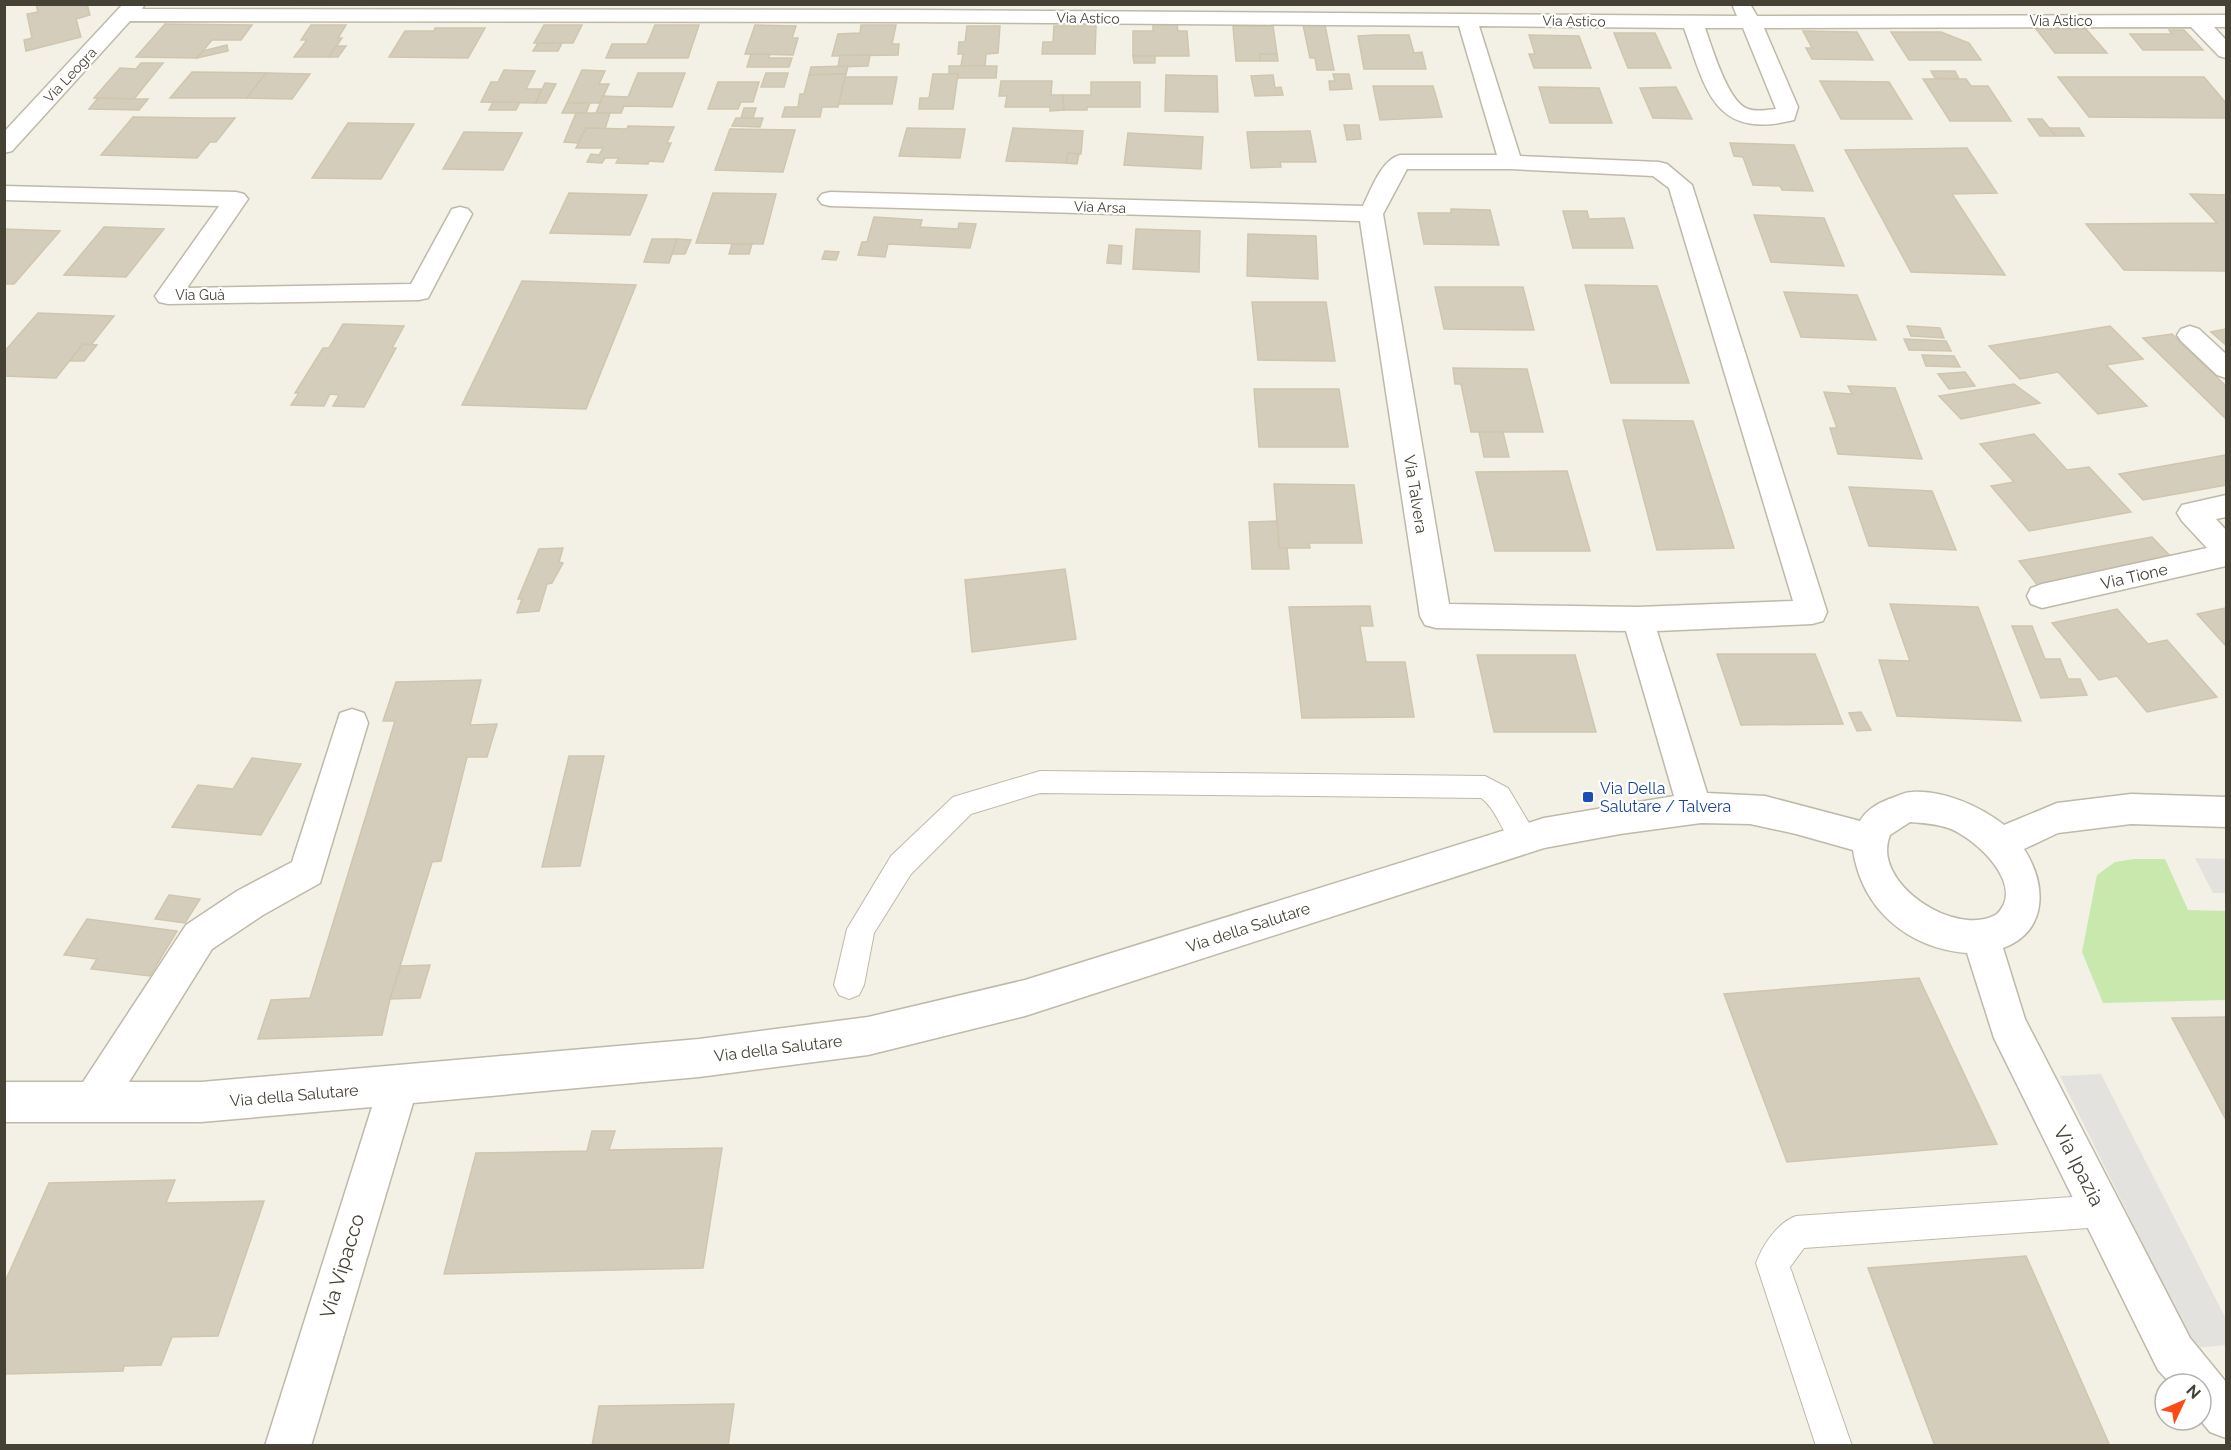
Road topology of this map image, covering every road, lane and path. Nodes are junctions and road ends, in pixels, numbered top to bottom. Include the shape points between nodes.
1 (130, 10) edge
2 (912, 10) edge
3 (1746, 13) edge
4 (1467, 20) junction
5 (2196, 21) junction
6 (2226, 21) edge
7 (1692, 22) junction
8 (2226, 52) edge
9 (4, 146) edge
10 (1511, 162) junction
11 (1389, 177) junction
12 (1680, 185) junction
13 (4, 193) edge
14 (830, 199) dead end
15 (460, 214) dead end
16 (1371, 214) junction
17 (2190, 335) dead end
18 (2226, 369) edge
19 (2226, 506) edge
20 (2226, 548) edge
21 (2226, 555) edge
22 (2042, 596) dead end
23 (1638, 619) junction
24 (352, 723) dead end
25 (1695, 810) junction
26 (2226, 812) edge
27 (1524, 838) junction
28 (1870, 840) junction
29 (2000, 844) junction
30 (1981, 938) junction
31 (849, 985) dead end
32 (398, 1086) junction
33 (4, 1102) edge
34 (93, 1103) junction
35 (2102, 1211) junction
36 (2189, 1372) edge
37 (2213, 1400) edge
38 (2226, 1416) edge
39 (288, 1446) edge
40 (1834, 1446) edge

1 - 2 street, Via Astico
1 - 9 street, Via Leogra
2 - 4 street, Via Astico
3 - 5 street, Via Astico
3 - 7 street, Via Astico
3 - 7 street via 1787,107 1786,115 1757,117 1735,112 1723,97
4 - 7 street, Via Astico
4 - 10 street
5 - 6 street, Via Astico
5 - 8 street
10 - 11 street via 1400,162
10 - 12 street via 1659,169
11 - 12 street
11 - 16 street
12 - 23 street, Via Talvera via 1812,612
13 - 15 street, Via Guà via 236,199 168,296 419,292
14 - 16 street, Via Arsa
16 - 23 street, Via Talvera via 1436,616
17 - 18 street
19 - 20 street via 2192,513
21 - 22 street, Via Tione
23 - 25 street
24 - 34 street via 307,872 199,937
25 - 27 street, Via della Salutare via 1607,821
25 - 28 street, Via della Salutare via 1766,812
26 - 29 street via 2131,809 2057,818
27 - 31 lane via 1499,796 1485,787 1040,782 962,805 901,865 861,929
27 - 32 street, Via della Salutare via 1025,998 868,1036 699,1059
28 - 29 street via 1877,824 1910,807 1957,815
28 - 30 street via 1871,862 1881,886 1900,908 1925,925 1954,935
29 - 30 street via 2023,884 2023,904 2016,920 2002,932
30 - 35 street, Via Ipazia via 2008,1025
32 - 34 street, Via della Salutare via 201,1102
32 - 39 street, Via Vipacco
33 - 34 street, Via della Salutare
35 - 36 street, Via Ipazia via 2174,1354
35 - 40 lane via 1796,1232 1772,1263
37 - 38 street, Via Ipazia

